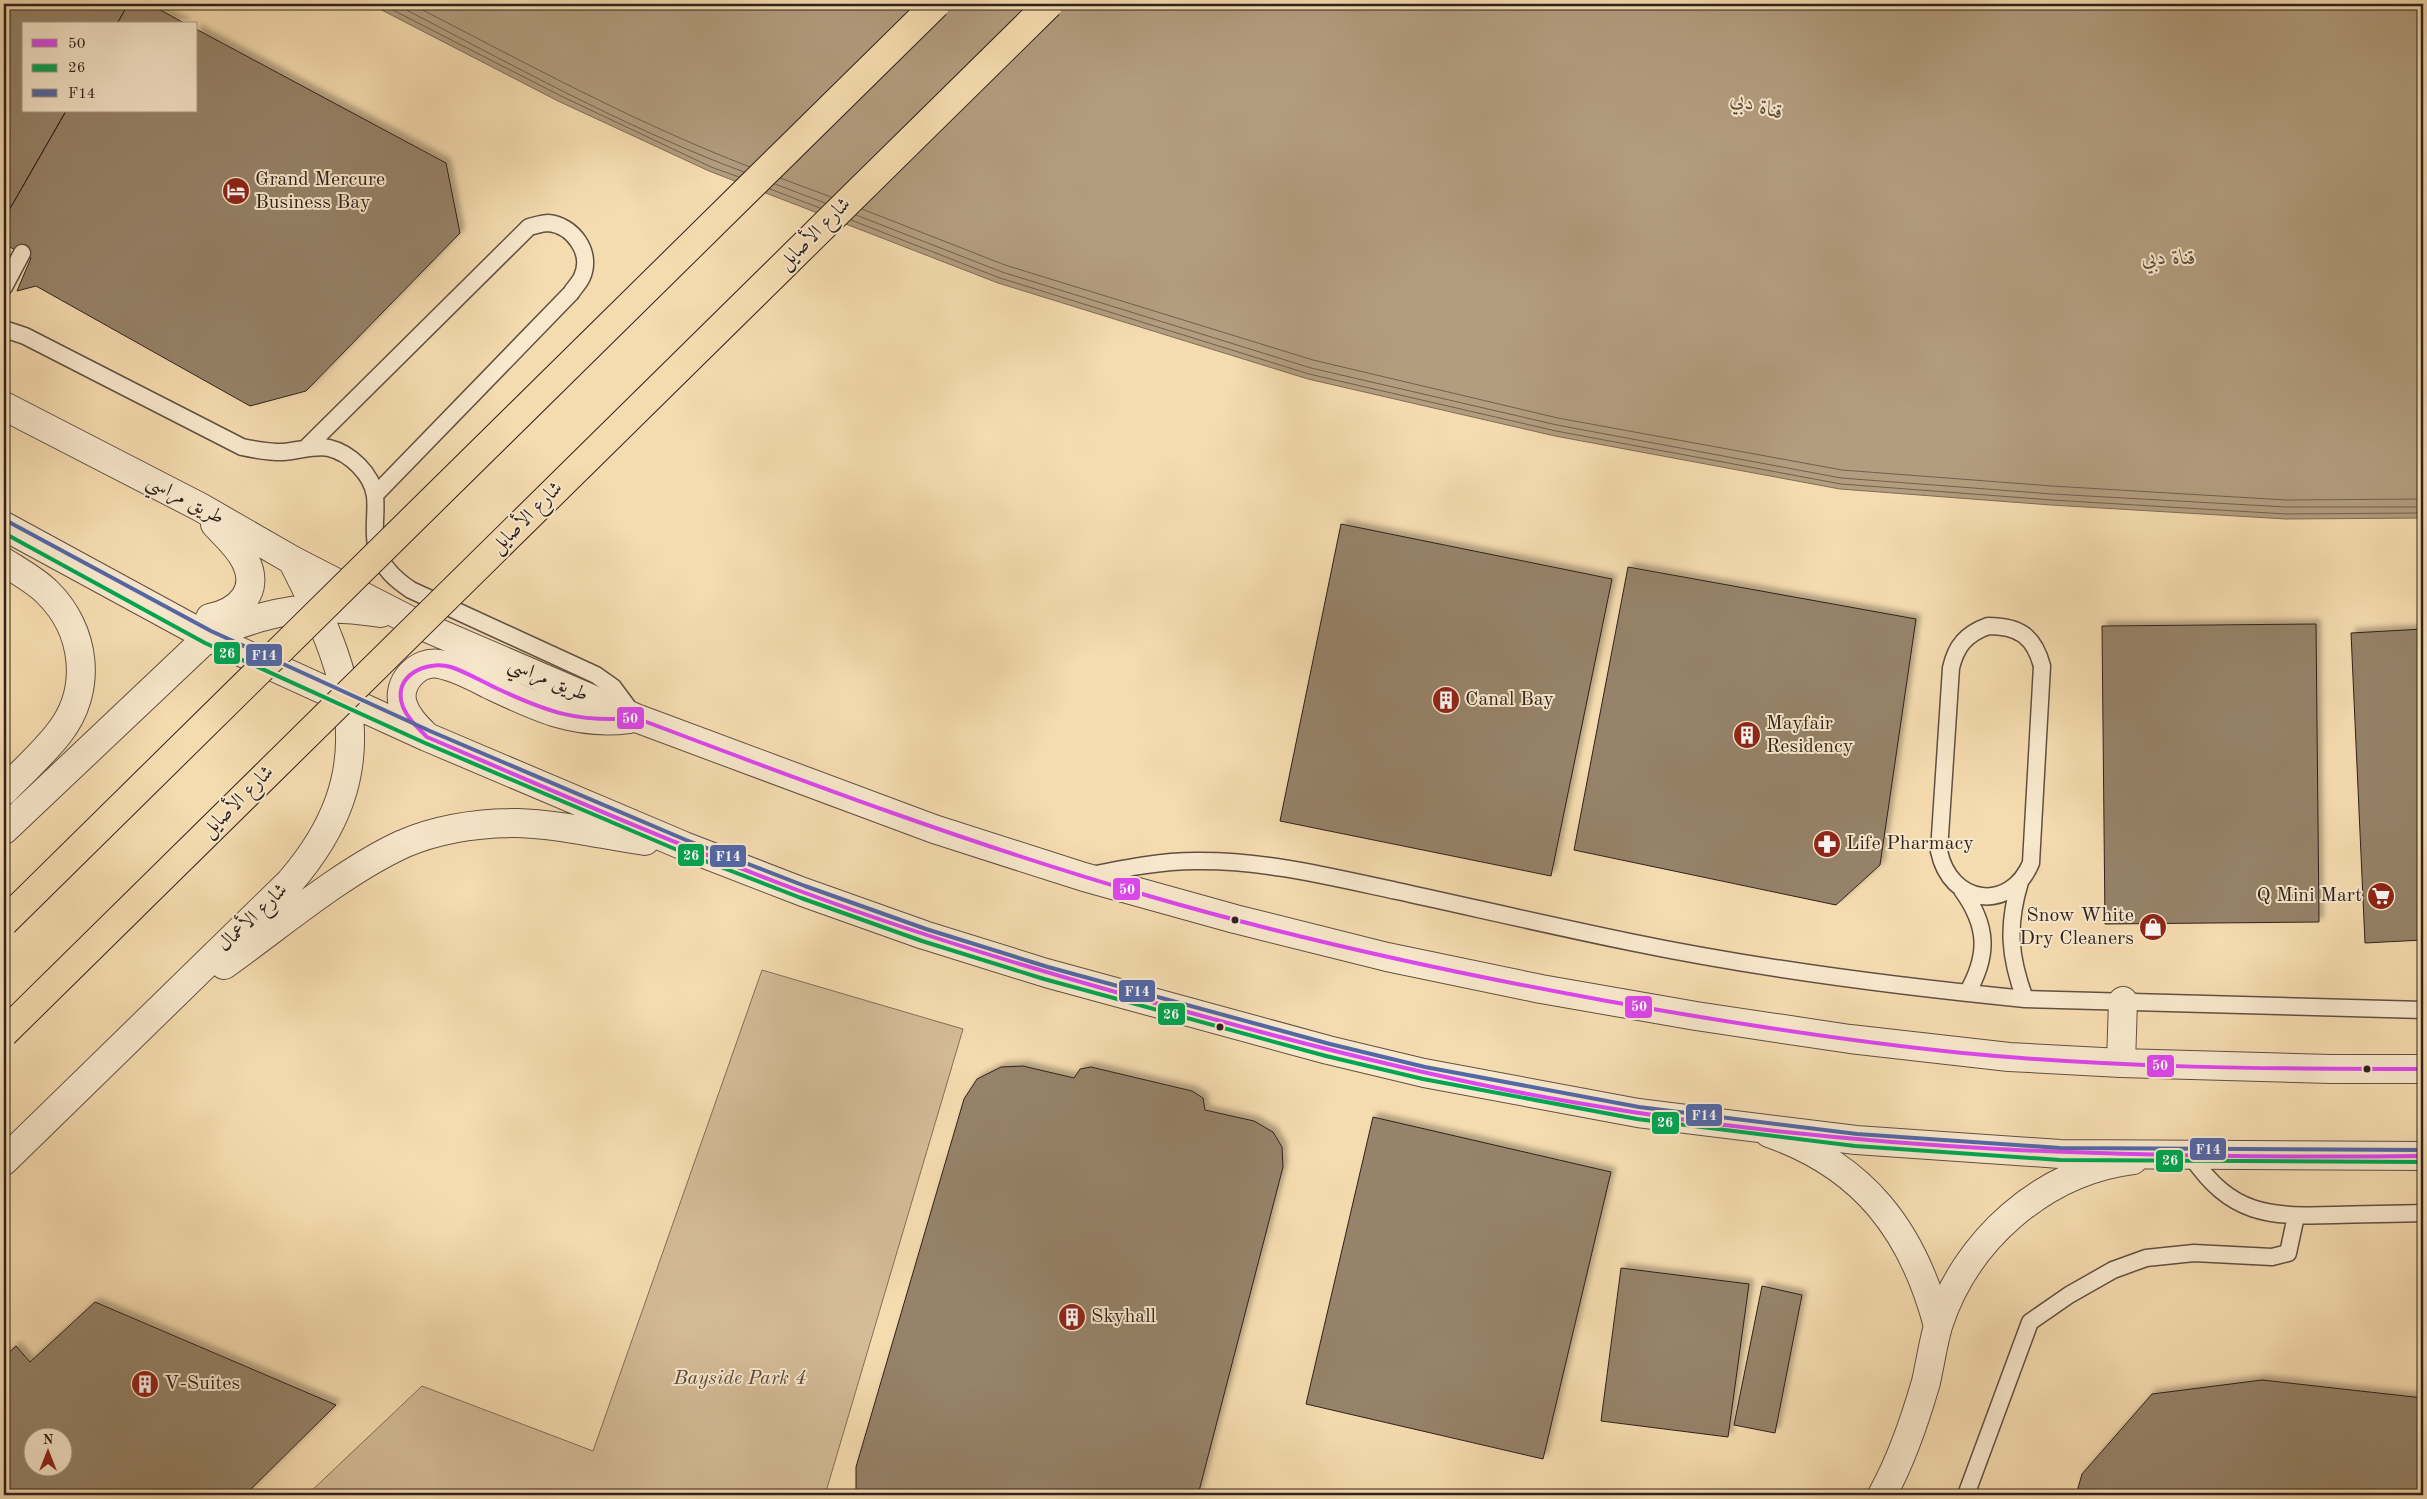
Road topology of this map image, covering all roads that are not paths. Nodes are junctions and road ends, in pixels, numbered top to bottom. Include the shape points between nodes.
1 (936, 4) edge
2 (1049, 4) edge
3 (22, 253) dead end
4 (4, 286) edge
5 (4, 329) edge
6 (4, 406) edge
7 (306, 448) junction
8 (375, 495) junction
9 (200, 507) junction
10 (4, 526) edge
11 (292, 560) junction
12 (4, 562) edge
13 (94, 575) junction
14 (316, 607) junction
15 (414, 622) junction
16 (208, 637) junction
17 (348, 701) junction
18 (636, 718) junction
19 (427, 737) junction
20 (4, 791) edge
21 (4, 830) edge
22 (684, 846) junction
23 (1084, 877) junction
24 (2020, 882) junction
25 (1962, 890) junction
26 (4, 922) edge
27 (1967, 993) junction
28 (2025, 999) junction
29 (2123, 1001) junction
30 (2423, 1010) edge
31 (142, 1025) junction
32 (4, 1033) edge
33 (2121, 1063) junction
34 (2423, 1069) edge
35 (1755, 1129) junction
36 (2162, 1156) junction
37 (2191, 1156) junction
38 (2423, 1156) edge
39 (4, 1161) edge
40 (2423, 1213) edge
41 (2296, 1216) junction
42 (1938, 1326) junction
43 (1882, 1495) edge
44 (1966, 1495) edge

1 - 26 main road, bridge
2 - 32 main road, شارع الأصايل, bridge
3 - 4 lane
5 - 7 lane via 25,336 242,447 263,452
6 - 9 street, طريق مراسي
7 - 8 lane via 329,448 350,458 366,474
7 - 8 lane via 529,227 547,223 566,228 579,241 585,259 582,277
8 - 18 lane via 377,551 384,567 396,580 411,590 596,675 612,687
9 - 11 street, طريق مراسي
9 - 13 street via 237,548 250,572 250,586 245,599 235,609 223,616 209,618
10 - 13 street
11 - 14 street, شارع الأعمال
11 - 15 street, طريق مراسي
12 - 20 street via 46,590 59,605 78,640 81,679 70,716 59,733
13 - 16 street
14 - 15 street via 382,613
14 - 16 street via 242,622
14 - 17 street, شارع الأعمال
15 - 18 street, طريق مراسي
16 - 17 street
16 - 21 street
17 - 19 street
17 - 31 street, شارع الأعمال via 351,734 347,774 329,829 312,857
18 - 19 street via 606,722 548,712 458,670 426,664 407,678 402,702 413,722
18 - 23 street, طريق مراسي via 934,829
19 - 22 street
22 - 31 street via 519,823 451,830 404,844 370,861
22 - 35 street via 924,935 1046,973 1328,1050 1521,1093
23 - 27 lane via 1138,866 1194,861 1251,863 1308,871 1719,959
23 - 33 street, طريق مراسي via 1387,957 1551,991 1850,1039 2009,1057
24 - 25 lane via 1993,896
24 - 25 lane via 2029,868 2033,851 2042,666 2038,652 2018,630 1988,626 1962,640 1954,653 1951,668 1939,851 1942,866 1950,880
24 - 28 lane via 2010,929 2012,953
25 - 27 lane via 1977,914 1983,940 1977,977
27 - 28 lane
28 - 29 lane
29 - 30 lane
29 - 33 street
31 - 39 street, شارع الأعمال
33 - 34 street, طريق مراسي
35 - 36 street via 1958,1148
35 - 42 street via 1789,1140 1821,1156 1876,1200 1916,1259
36 - 37 street
36 - 42 street via 2125,1160 2089,1170 2023,1206 1995,1230 1972,1259
37 - 38 street
37 - 41 lane via 2205,1177 2246,1207 2270,1214
40 - 41 lane
41 - 44 lane via 2288,1253 2272,1257 2194,1253 2146,1258 2113,1270 2030,1322
42 - 43 street via 1926,1383 1908,1438

